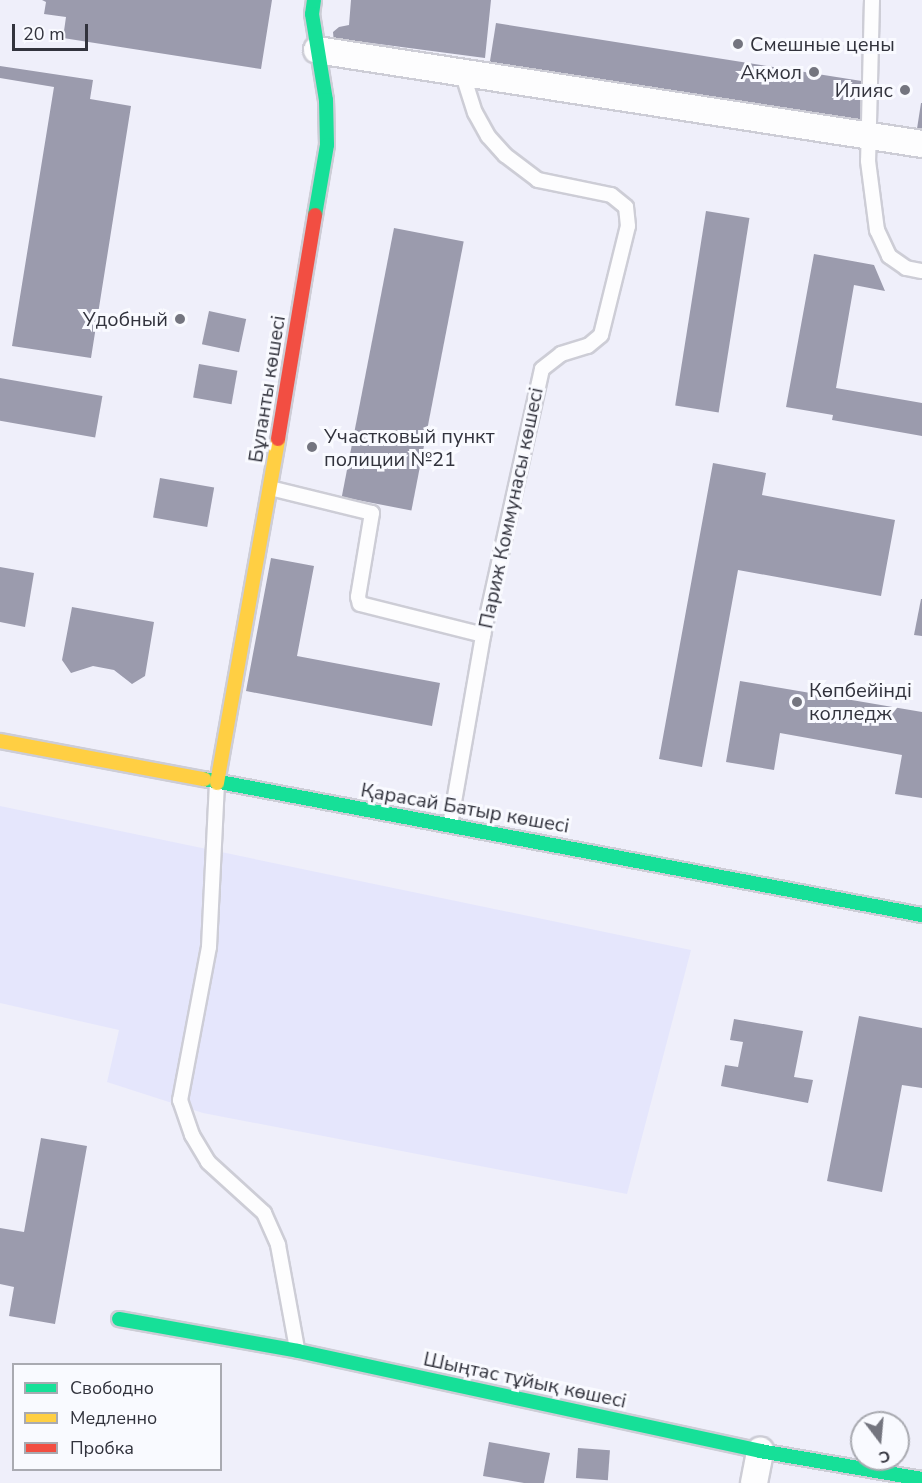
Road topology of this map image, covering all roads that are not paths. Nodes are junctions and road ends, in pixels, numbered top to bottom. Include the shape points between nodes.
1 (314, 0) edge
2 (872, 0) edge
3 (316, 50) junction
4 (462, 72) junction
5 (870, 134) junction
6 (922, 144) edge
7 (922, 271) edge
8 (270, 488) junction
9 (483, 635) junction
10 (0, 741) edge
11 (217, 783) junction
12 (450, 825) junction
13 (922, 915) edge
14 (119, 1319) dead end
15 (298, 1351) junction
16 (760, 1451) junction
17 (922, 1479) edge
18 (754, 1483) edge

1 - 3 street, Бұланты көшесі
2 - 5 lane
3 - 4 street
3 - 8 street, Бұланты көшесі via 326,100 327,145
4 - 5 street
4 - 9 lane, Париж Коммунасы көшесі via 475,113 505,155 538,180 611,195 626,207 628,226 601,335 588,346 561,354 542,369
5 - 6 street
5 - 7 lane via 868,161 877,230 889,256 906,268
8 - 9 lane via 372,513 360,604
8 - 11 street, Бұланты көшесі
9 - 12 lane, Париж Коммунасы көшесі
10 - 11 street, Қарасай Батыр көшесі
11 - 12 street, Қарасай Батыр көшесі
11 - 15 lane via 209,947 180,1100 192,1135 208,1162 264,1213 278,1245
12 - 13 street, Қарасай Батыр көшесі
14 - 15 street, Шыңтас тұйық көшесі
15 - 16 street, Шыңтас тұйық көшесі
16 - 17 street, Шыңтас тұйық көшесі
16 - 18 street

